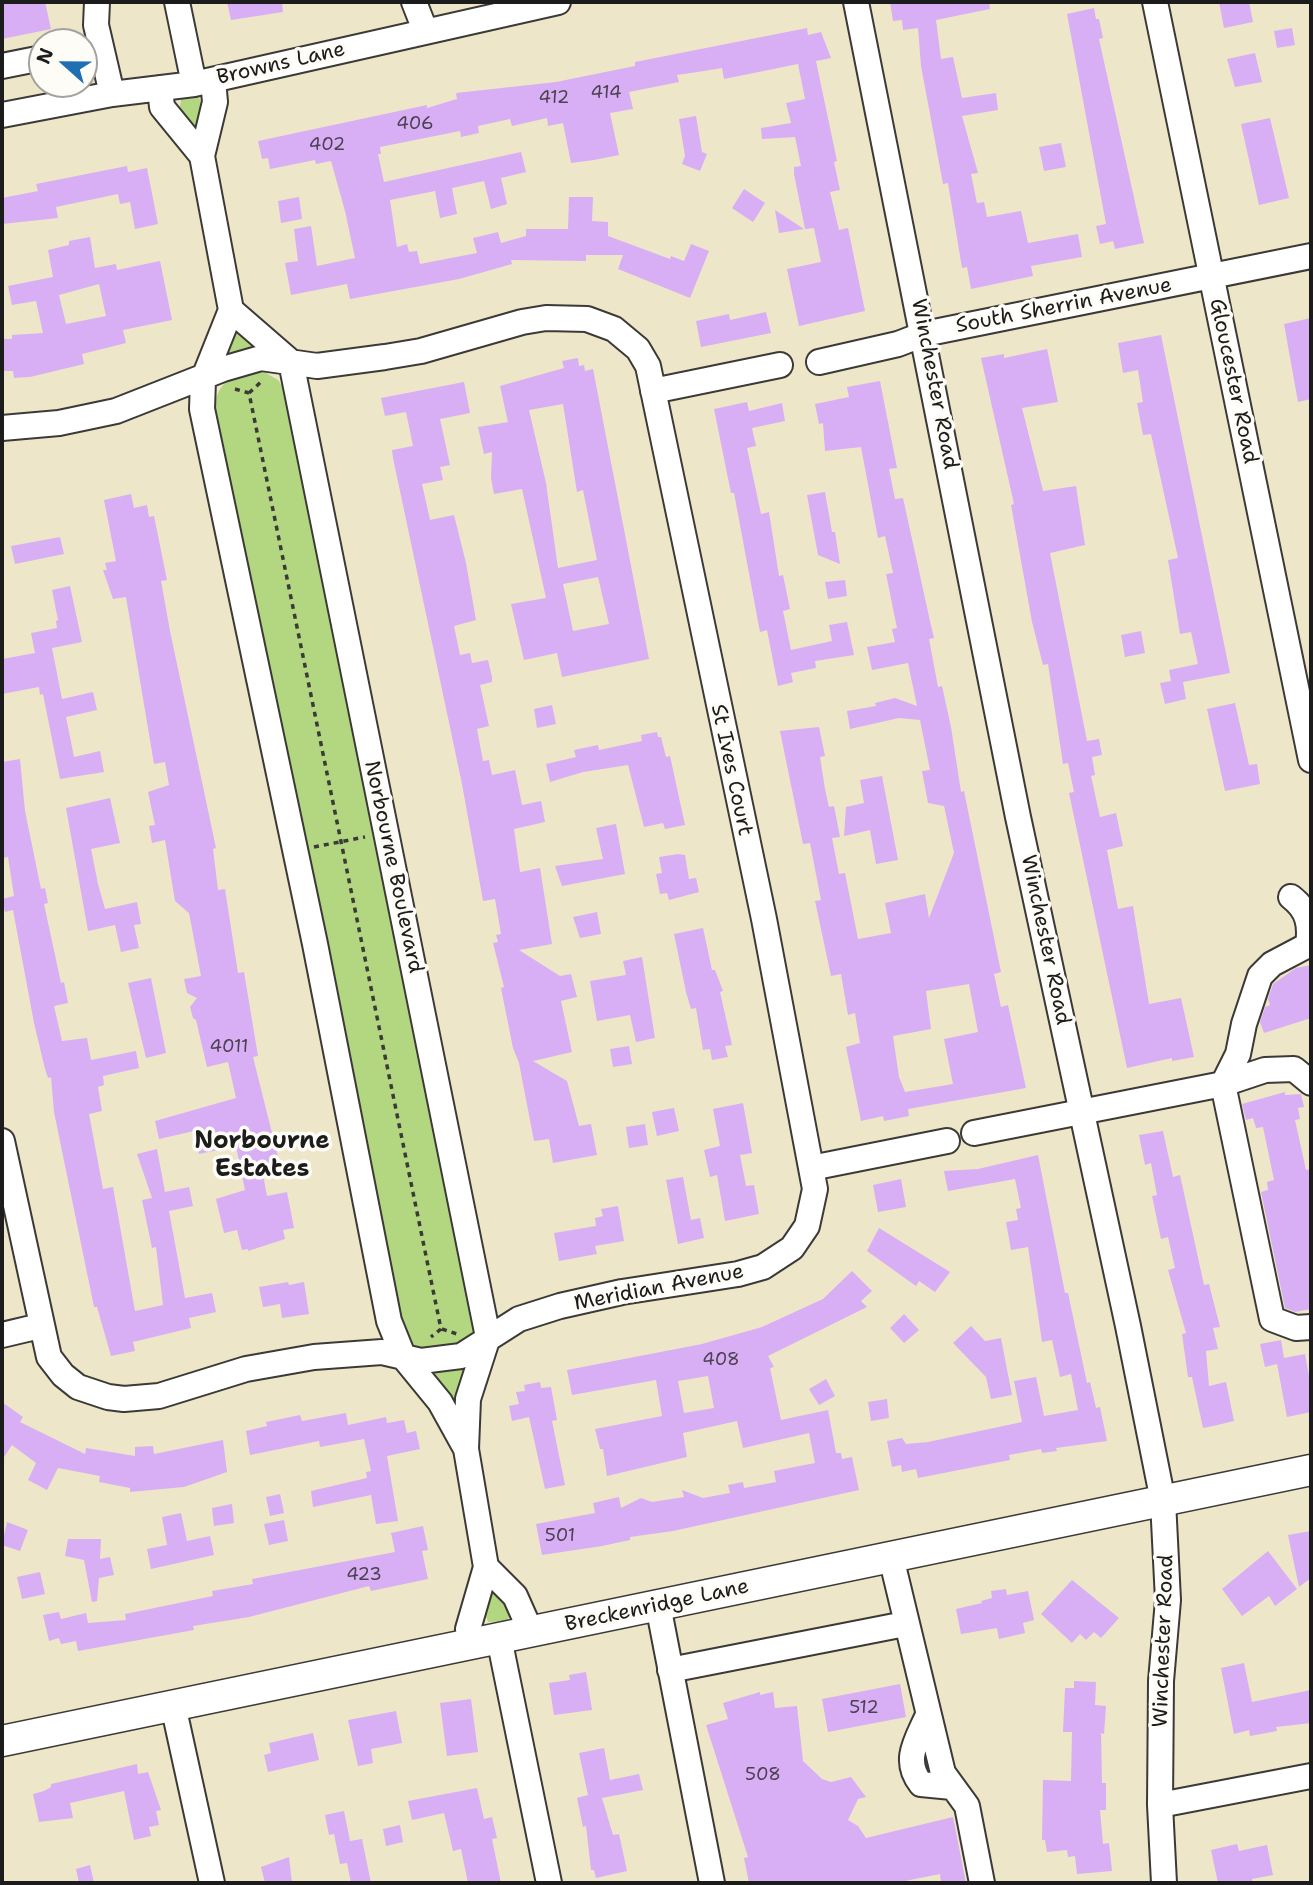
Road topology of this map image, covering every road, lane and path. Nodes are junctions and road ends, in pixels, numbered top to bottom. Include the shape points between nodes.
1 (97, 2) edge
2 (177, 2) edge
3 (414, 2) edge
4 (558, 2) edge
5 (856, 2) edge
6 (1155, 2) edge
7 (95, 28) edge
8 (425, 30) junction
9 (98, 60) edge
10 (28, 61) edge
11 (2, 66) edge
12 (204, 82) junction
13 (160, 88) junction
14 (112, 94) junction
15 (2, 116) edge
16 (202, 156) junction
17 (1311, 256) edge
18 (1211, 276) junction
19 (231, 310) junction
20 (924, 334) junction
21 (291, 362) junction
22 (818, 362) dead end
23 (780, 365) dead end
24 (266, 373) dead end
25 (203, 380) junction
26 (231, 387) dead end
27 (653, 391) junction
28 (249, 393) junction
29 (2, 428) edge
30 (1311, 760) edge
31 (385, 833) junction
32 (341, 841) junction
33 (295, 850) junction
34 (1291, 897) dead end
35 (1311, 1083) edge
36 (1223, 1084) junction
37 (1082, 1111) junction
38 (974, 1133) dead end
39 (947, 1140) dead end
40 (2, 1141) edge
41 (811, 1168) junction
42 (807, 1226) joint
43 (40, 1326) junction
44 (1311, 1326) edge
45 (2, 1335) edge
46 (488, 1337) junction
47 (428, 1340) dead end
48 (404, 1358) junction
49 (466, 1449) junction
50 (1311, 1470) edge
51 (1163, 1502) junction
52 (891, 1557) junction
53 (486, 1567) junction
54 (658, 1605) junction
55 (905, 1624) junction
56 (531, 1632) junction
57 (485, 1641) junction
58 (670, 1670) junction
59 (173, 1705) junction
60 (2, 1741) edge
61 (1311, 1776) edge
62 (1160, 1805) junction
63 (212, 1883) edge
64 (549, 1883) edge
65 (712, 1883) edge
66 (982, 1883) edge
67 (1164, 1883) edge

1 - 7 street
2 - 12 street
3 - 8 street
4 - 8 street, Browns Lane
5 - 20 street, Winchester Road
6 - 18 street, Gloucester Road
8 - 12 street, Browns Lane
9 - 14 street
10 - 11 street
12 - 13 street, Browns Lane
12 - 16 street via 215,102
13 - 14 street, Browns Lane
13 - 16 street via 162,107
14 - 15 street, Browns Lane
16 - 19 street
17 - 18 street, South Sherrin Avenue
18 - 20 street, South Sherrin Avenue
18 - 30 street, Gloucester Road
19 - 21 street
19 - 25 street, Norbourne Boulevard
20 - 22 street, South Sherrin Avenue
20 - 37 street, Winchester Road via 1018,817
21 - 25 street via 261,358
21 - 27 street, St Ives Court via 317,366 421,351 522,322 587,319 614,329 639,349
21 - 31 street, Norbourne Boulevard
23 - 27 street
24 - 28 path
25 - 29 street via 116,411
25 - 33 street, Norbourne Boulevard via 202,409
26 - 28 path
27 - 41 street, St Ives Court
28 - 32 path
31 - 32 path
31 - 46 street, Norbourne Boulevard
32 - 33 path
32 - 47 path via 441,1329
33 - 48 street, Norbourne Boulevard via 389,1321
34 - 36 street via 1302,905 1311,927 1308,945 1272,964 1260,976 1238,1054
35 - 36 street via 1294,1069 1265,1070
36 - 37 street
36 - 44 street via 1272,1319 1296,1328
37 - 38 street
37 - 51 street, Winchester Road
39 - 41 street
40 - 43 street
41 - 42 street, St Ives Court via 815,1189
42 - 46 street, Meridian Avenue via 792,1248 764,1267 560,1306
43 - 45 street
43 - 48 street, Meridian Avenue via 54,1365 78,1387 124,1399 159,1396 246,1369 314,1357 382,1352
46 - 48 street, Meridian Avenue via 461,1356 433,1361
46 - 49 street, Norbourne Boulevard via 468,1399
48 - 49 street, Norbourne Boulevard via 440,1402
49 - 53 street, Norbourne Boulevard
50 - 51 main road, Breckenridge Lane
51 - 52 main road, Breckenridge Lane
51 - 62 street, Winchester Road via 1168,1601 1161,1681
52 - 54 main road, Breckenridge Lane
52 - 55 street
53 - 56 street via 515,1595
53 - 57 street, Norbourne Boulevard via 468,1629
54 - 56 main road, Breckenridge Lane
54 - 58 street
55 - 58 street
55 - 66 street via 943,1773 967,1806
56 - 57 main road, Breckenridge Lane
57 - 59 main road, Breckenridge Lane
57 - 64 street, Norbourne Boulevard
58 - 65 street
59 - 60 main road, Breckenridge Lane
59 - 63 street
61 - 62 street
62 - 67 street, Winchester Road

